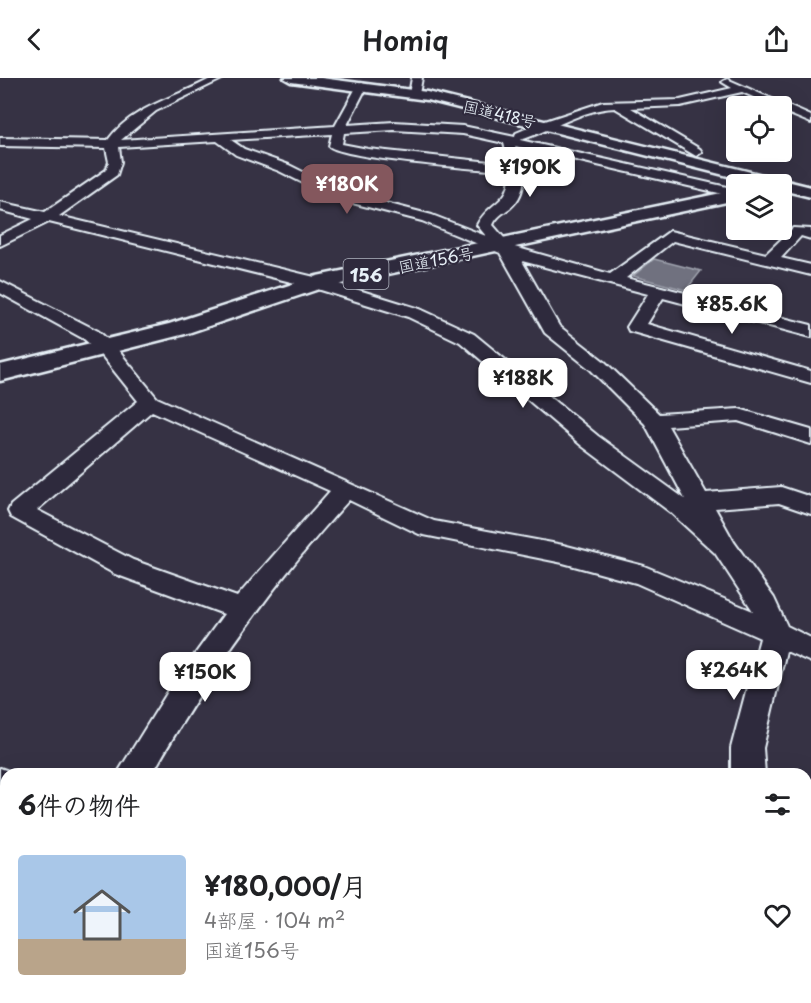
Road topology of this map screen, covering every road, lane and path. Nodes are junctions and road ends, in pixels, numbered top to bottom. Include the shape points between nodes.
1 (219, 78) edge
2 (291, 78) edge
3 (719, 78) edge
4 (362, 86) junction
5 (416, 86) edge
6 (743, 89) junction
7 (758, 96) edge
8 (615, 104) junction
9 (792, 112) edge
10 (811, 120) edge
11 (546, 124) junction
12 (339, 129) junction
13 (218, 136) junction
14 (511, 140) junction
15 (0, 142) edge
16 (112, 144) junction
17 (696, 152) dead end
18 (516, 169) junction
19 (736, 174) edge
20 (811, 174) edge
21 (792, 179) edge
22 (792, 188) edge
23 (726, 192) edge
24 (811, 192) edge
25 (726, 196) edge
26 (0, 206) edge
27 (48, 217) junction
28 (811, 234) edge
29 (0, 241) edge
30 (500, 247) junction
31 (770, 260) junction
32 (811, 270) edge
33 (614, 279) junction
34 (317, 283) junction
35 (0, 286) edge
36 (659, 291) junction
37 (26, 302) junction
38 (0, 307) edge
39 (811, 331) edge
40 (106, 348) junction
41 (0, 373) edge
42 (811, 377) edge
43 (150, 402) junction
44 (654, 421) junction
45 (811, 437) edge
46 (345, 490) junction
47 (698, 502) junction
48 (811, 506) edge
49 (724, 547) junction
50 (243, 610) junction
51 (776, 633) junction
52 (811, 651) edge
53 (138, 768) edge
54 (748, 768) edge

1 - 16 street via 159,106
2 - 4 highway, 国道418号
3 - 6 street
4 - 5 highway, 国道418号
4 - 12 street
5 - 11 highway, 国道418号
6 - 7 street
6 - 8 street via 680,103
8 - 11 street
8 - 17 street
9 - 10 street
11 - 14 street
11 - 19 highway, 国道418号
12 - 13 street
12 - 14 street via 436,126
12 - 18 street via 334,143 345,150
13 - 16 street
13 - 30 street via 240,152 284,168 338,195 427,218
14 - 18 street
14 - 23 street
15 - 16 street
16 - 27 street via 112,172
18 - 30 street via 515,192 489,216 485,225
20 - 21 highway
22 - 24 highway, 国道418号
25 - 30 highway, 国道156号 / 156
26 - 27 street
27 - 29 street
27 - 34 street
28 - 31 street via 798,231
30 - 33 street
30 - 34 highway, 国道156号 / 156
30 - 44 street via 512,258 552,329 598,366
31 - 32 street
31 - 33 street via 670,236
33 - 36 street
34 - 40 highway, 国道156号 / 156
34 - 49 street via 414,313 466,338 590,441 679,506
35 - 37 street
36 - 39 street
36 - 42 street via 636,327
37 - 38 street
37 - 40 street via 91,335
40 - 41 highway, 国道156号 / 156
40 - 43 street
43 - 46 street
43 - 50 street via 20,511 124,567
44 - 45 street via 739,415
44 - 47 street
46 - 50 street via 309,527
46 - 51 street via 428,528 563,554 644,576
47 - 48 street via 781,495
47 - 49 street
49 - 51 street via 765,605
50 - 53 street via 176,703
51 - 52 street
51 - 54 street via 747,748

